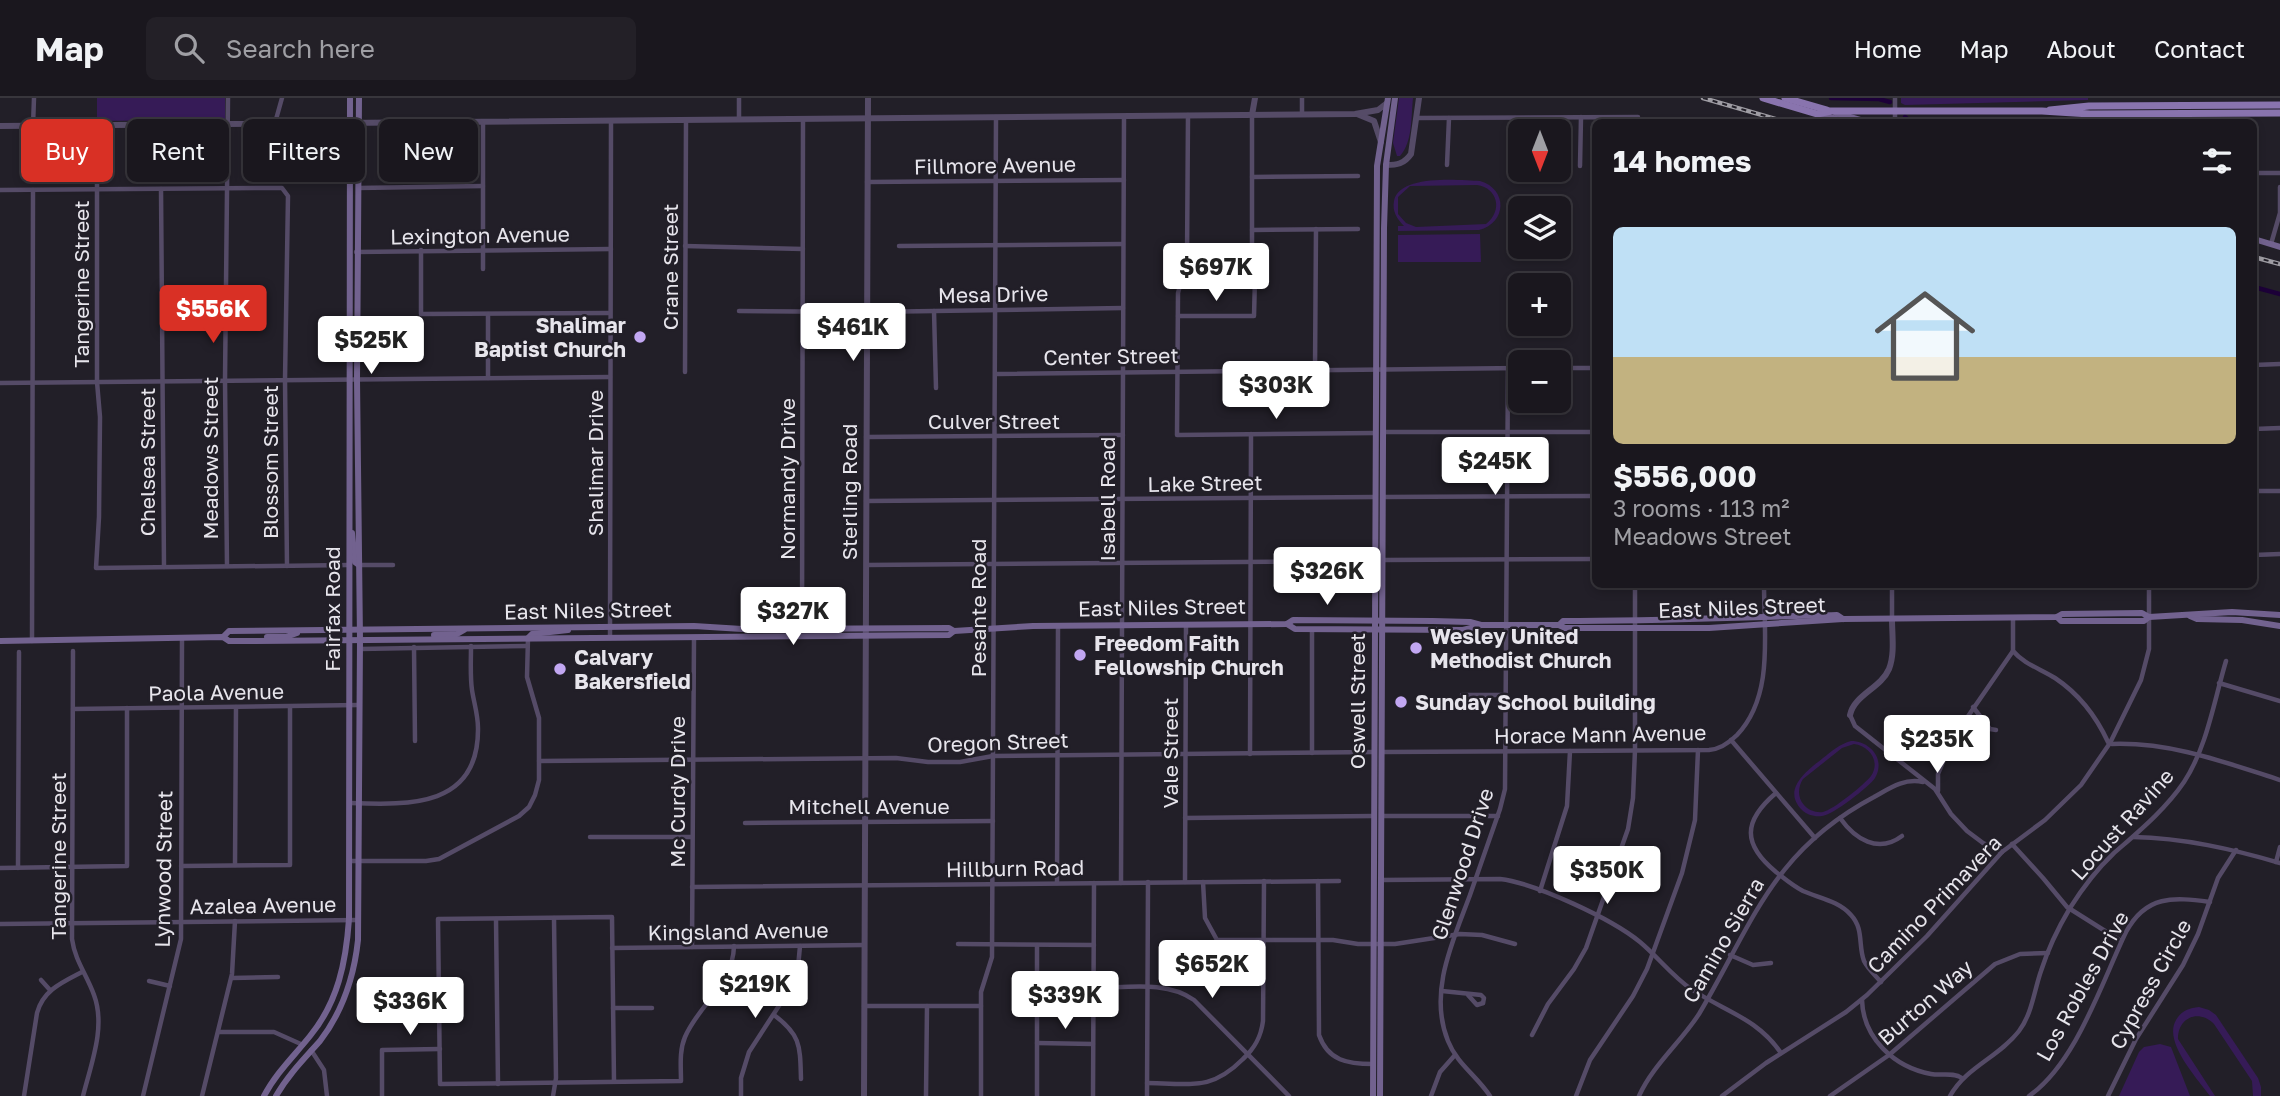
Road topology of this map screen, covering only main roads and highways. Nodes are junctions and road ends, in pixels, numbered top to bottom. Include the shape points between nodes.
1 (350, 98) edge
2 (359, 98) edge
3 (1395, 98) edge
4 (1763, 98) edge
5 (1785, 98) edge
6 (1388, 101) edge
7 (2195, 105) junction
8 (2280, 105) edge
9 (1831, 111) junction
10 (2042, 111) junction
11 (2280, 113) edge
12 (1817, 114) junction
13 (2152, 118) edge
14 (1836, 119) edge
15 (1857, 119) edge
16 (2257, 240) edge
17 (2280, 247) edge
18 (1380, 369) junction
19 (353, 379) junction
20 (349, 521) junction
21 (359, 565) junction
22 (2279, 621) edge
23 (1287, 624) junction
24 (1379, 626) junction
25 (577, 627) junction
26 (466, 628) junction
27 (349, 629) junction
28 (360, 629) junction
29 (738, 629) junction
30 (802, 629) junction
31 (302, 630) junction
32 (866, 632) junction
33 (763, 636) junction
34 (223, 637) junction
35 (694, 637) junction
36 (349, 640) junction
37 (360, 640) junction
38 (0, 641) edge
39 (257, 641) junction
40 (527, 642) junction
41 (415, 643) junction
42 (1375, 704) junction
43 (1374, 752) junction
44 (1384, 752) junction
45 (1382, 800) junction
46 (1377, 944) junction
47 (264, 1096) edge
48 (276, 1096) edge
49 (1373, 1096) edge
50 (1380, 1096) edge

1 - 19 main road, Fairfax Road
2 - 19 main road, Fairfax Road
3 - 18 main road, Oswell Street via 1386,165
4 - 12 main road
5 - 9 main road
6 - 18 main road, Oswell Street via 1377,166
7 - 8 main road
7 - 10 main road
7 - 13 main road via 2160,110
9 - 10 main road
9 - 12 main road
9 - 15 main road
10 - 13 main road
11 - 13 main road
12 - 14 main road
16 - 17 main road
18 - 24 main road, Oswell Street via 1375,497
18 - 24 main road, Oswell Street via 1385,432
19 - 20 main road, Fairfax Road
19 - 21 main road, Fairfax Road
20 - 21 main road
20 - 27 main road, Fairfax Road
21 - 28 main road, Fairfax Road
22 - 24 main road, East Niles Street via 2129,613 1764,620 1709,628
23 - 24 main road, East Niles Street via 1293,620
23 - 24 main road, East Niles Street via 1312,630
23 - 32 main road, East Niles Street
24 - 42 main road, Oswell Street
24 - 44 main road, Oswell Street
25 - 26 main road, East Niles Street
25 - 29 main road, East Niles Street
25 - 40 main road via 532,634
26 - 28 main road, East Niles Street
26 - 41 main road
27 - 28 main road, East Niles Street
27 - 31 main road, East Niles Street
27 - 36 main road, Fairfax Road
28 - 37 main road, Fairfax Road
29 - 30 main road, East Niles Street
29 - 35 main road via 696,633
30 - 32 main road, East Niles Street
30 - 33 main road
31 - 34 main road, East Niles Street via 229,631
31 - 39 main road
32 - 33 main road, East Niles Street
33 - 35 main road, East Niles Street
34 - 38 main road, East Niles Street
34 - 39 main road, East Niles Street
35 - 40 main road, East Niles Street
36 - 37 main road, East Niles Street
36 - 39 main road, East Niles Street
36 - 47 main road, Fairfax Road via 346,956 335,995 318,1026 281,1068
37 - 41 main road, East Niles Street
37 - 48 main road, Fairfax Road via 356,956 350,985 334,1020
40 - 41 main road, East Niles Street
42 - 43 main road, Oswell Street
42 - 44 main road via 1379,748
43 - 45 main road via 1379,757
43 - 46 main road, Oswell Street
44 - 45 main road, Oswell Street
45 - 46 main road, Oswell Street
46 - 49 main road, Oswell Street
46 - 50 main road, Oswell Street

